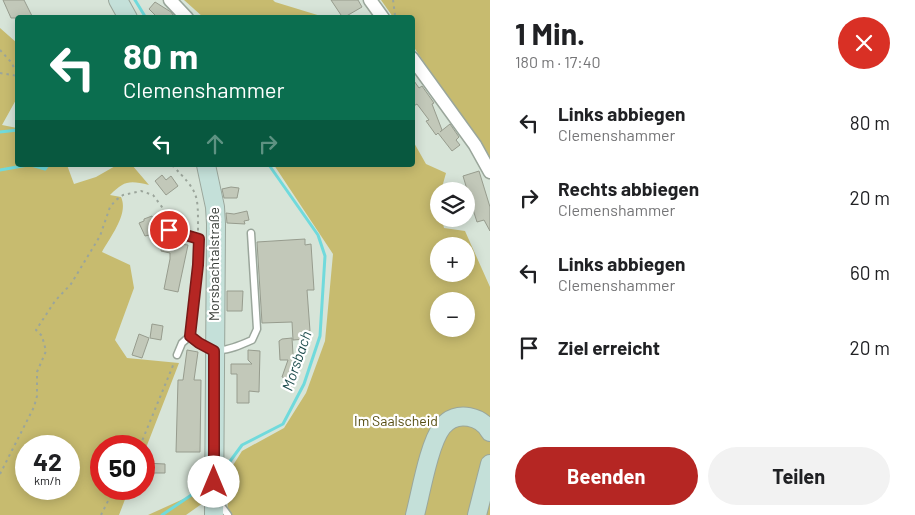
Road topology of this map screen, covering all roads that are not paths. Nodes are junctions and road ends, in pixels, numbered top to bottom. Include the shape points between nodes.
1 (118, 0) edge
2 (170, 0) edge
3 (370, 0) edge
4 (126, 15) edge
5 (184, 15) edge
6 (381, 15) edge
7 (415, 62) edge
8 (206, 167) edge
9 (490, 172) edge
10 (161, 218) dead end
11 (170, 219) road end
12 (178, 233) junction
13 (251, 233) dead end
14 (190, 336) junction
15 (214, 351) junction
16 (177, 354) road end
17 (490, 432) edge
18 (490, 464) edge
19 (214, 504) edge
20 (228, 515) edge
21 (415, 515) edge
22 (477, 515) edge

1 - 4 main road
2 - 5 street
3 - 6 street
7 - 9 street via 475,145
8 - 15 main road, Morsbachtalstraße via 215,207
10 - 12 lane via 169,230
11 - 12 lane
12 - 14 lane via 199,239
13 - 15 lane via 257,328 252,340
14 - 15 lane
14 - 16 lane
15 - 19 main road, Morsbachtalstraße
17 - 21 main road via 482,422 469,417 459,416 443,426 435,441
18 - 22 main road
19 - 20 lane

